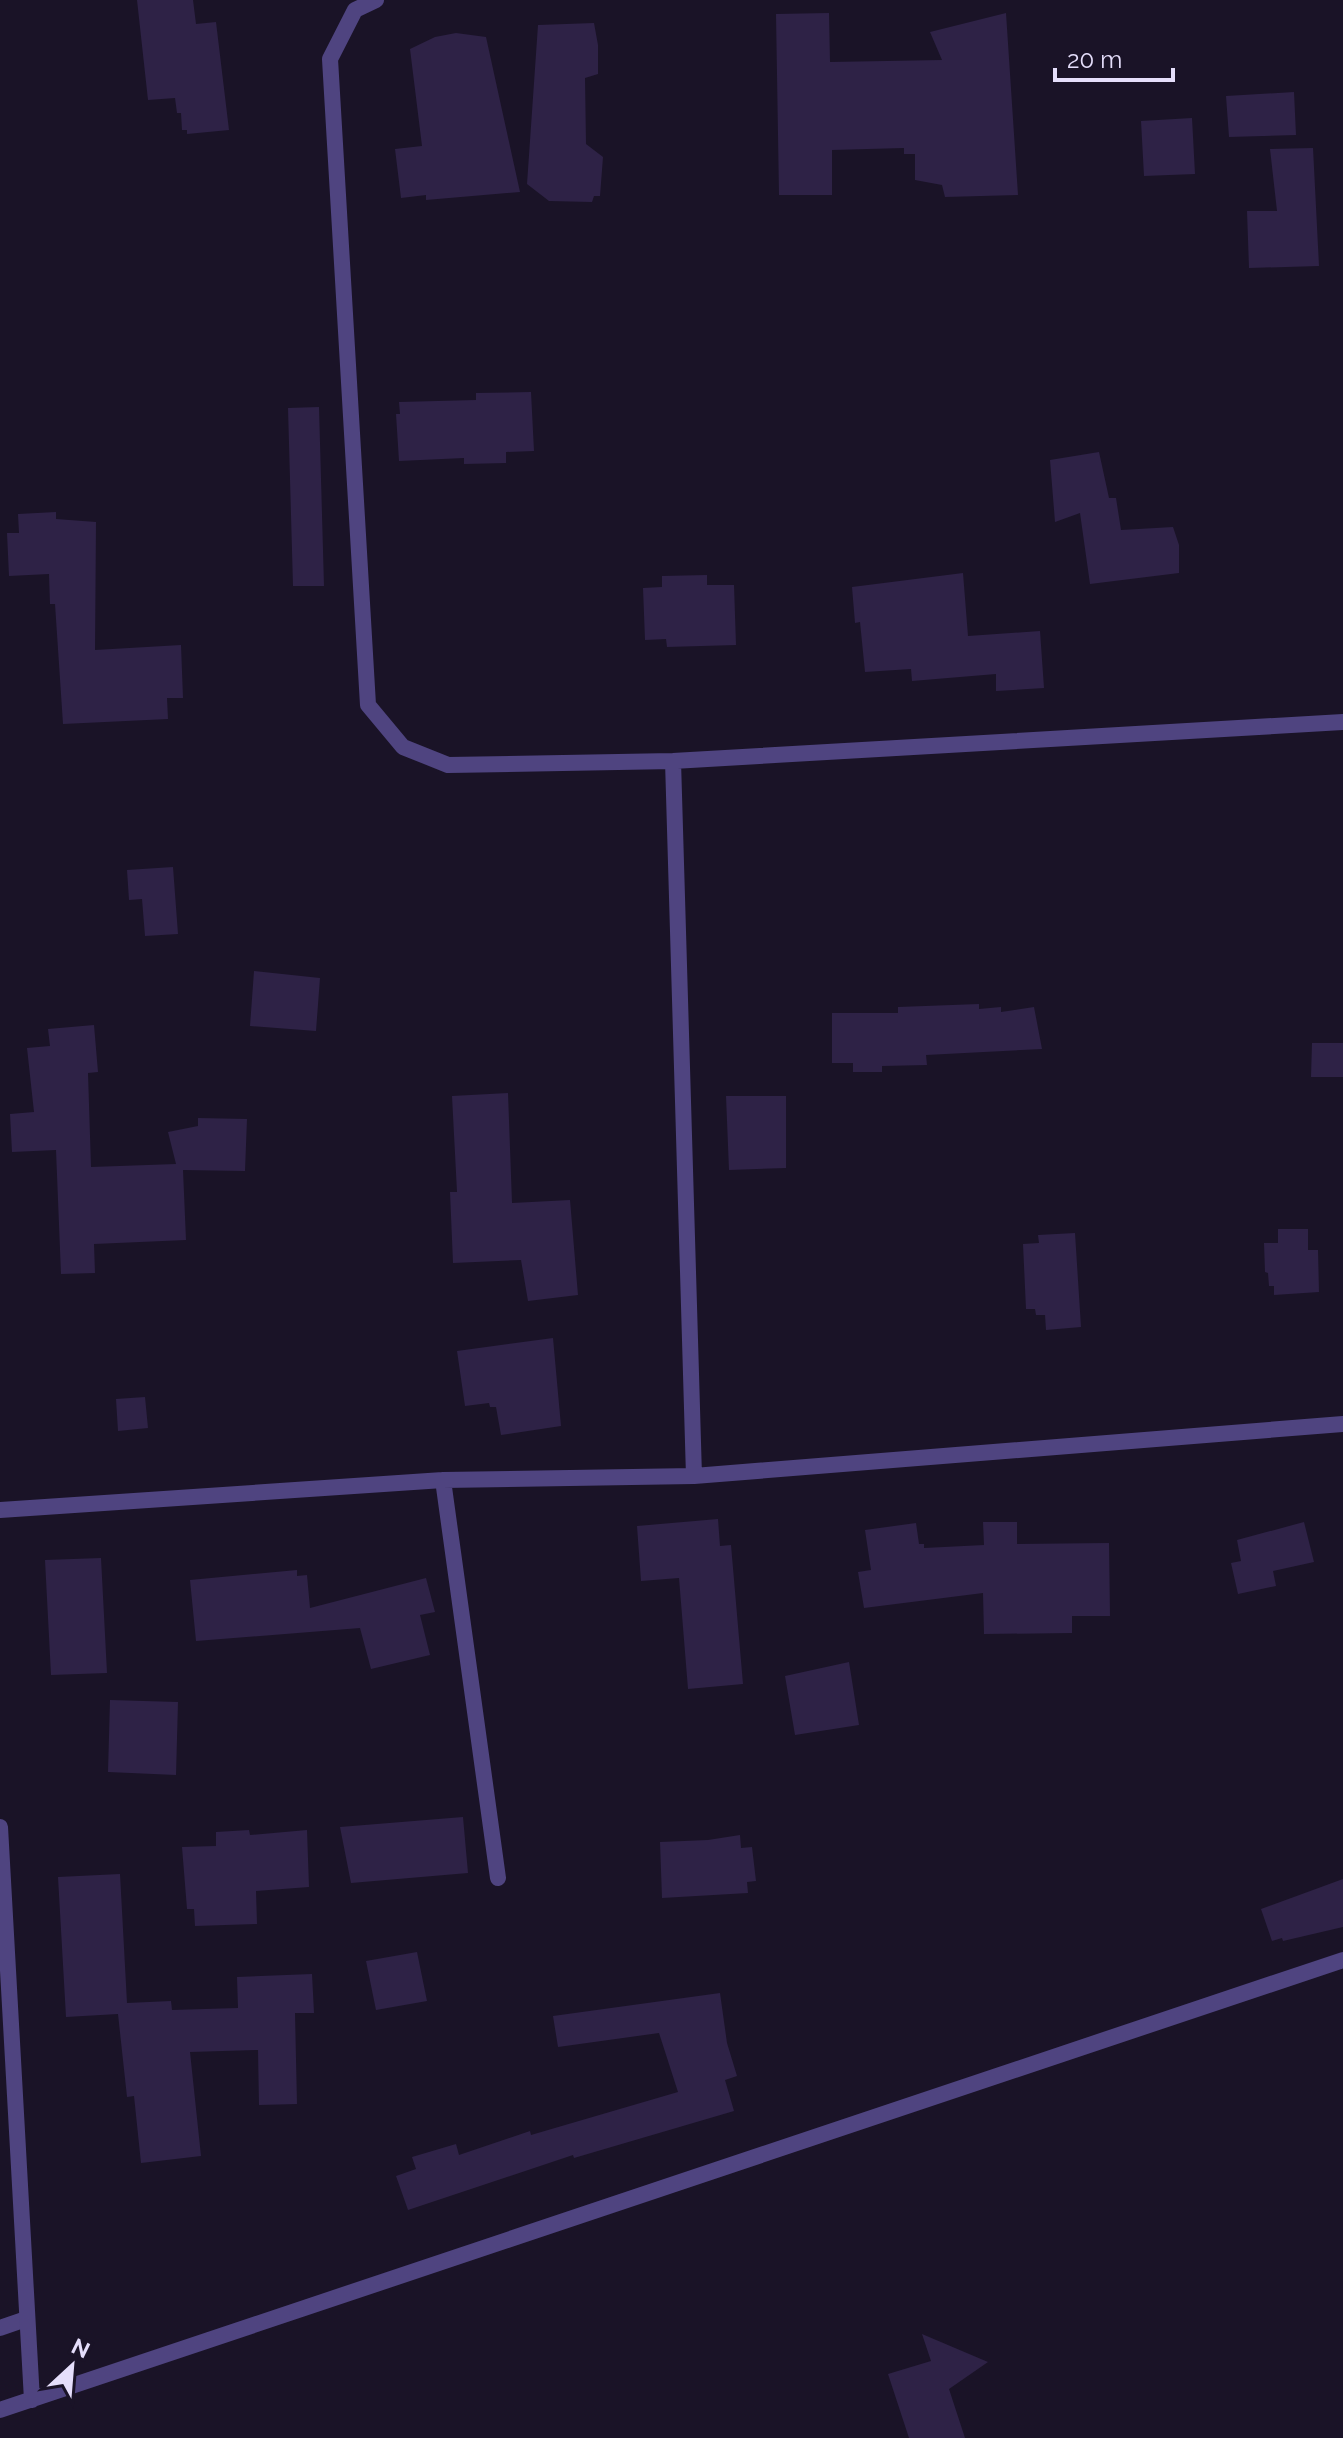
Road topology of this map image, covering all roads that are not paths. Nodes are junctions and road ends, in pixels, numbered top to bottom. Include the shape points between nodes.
1 (376, 0) edge
2 (1343, 722) edge
3 (673, 761) junction
4 (1343, 1424) edge
5 (694, 1476) junction
6 (443, 1480) junction
7 (0, 1510) edge
8 (0, 1827) edge
9 (498, 1878) dead end
10 (1343, 1960) edge
11 (26, 2319) junction
12 (0, 2328) edge
13 (32, 2400) junction
14 (0, 2410) edge

1 - 3 street via 355,10 330,59 368,705 403,747 448,765
2 - 3 street
3 - 5 street
4 - 5 street
5 - 6 street
6 - 7 street
6 - 9 street
8 - 11 street
10 - 13 street
11 - 12 street
11 - 13 street
13 - 14 street

